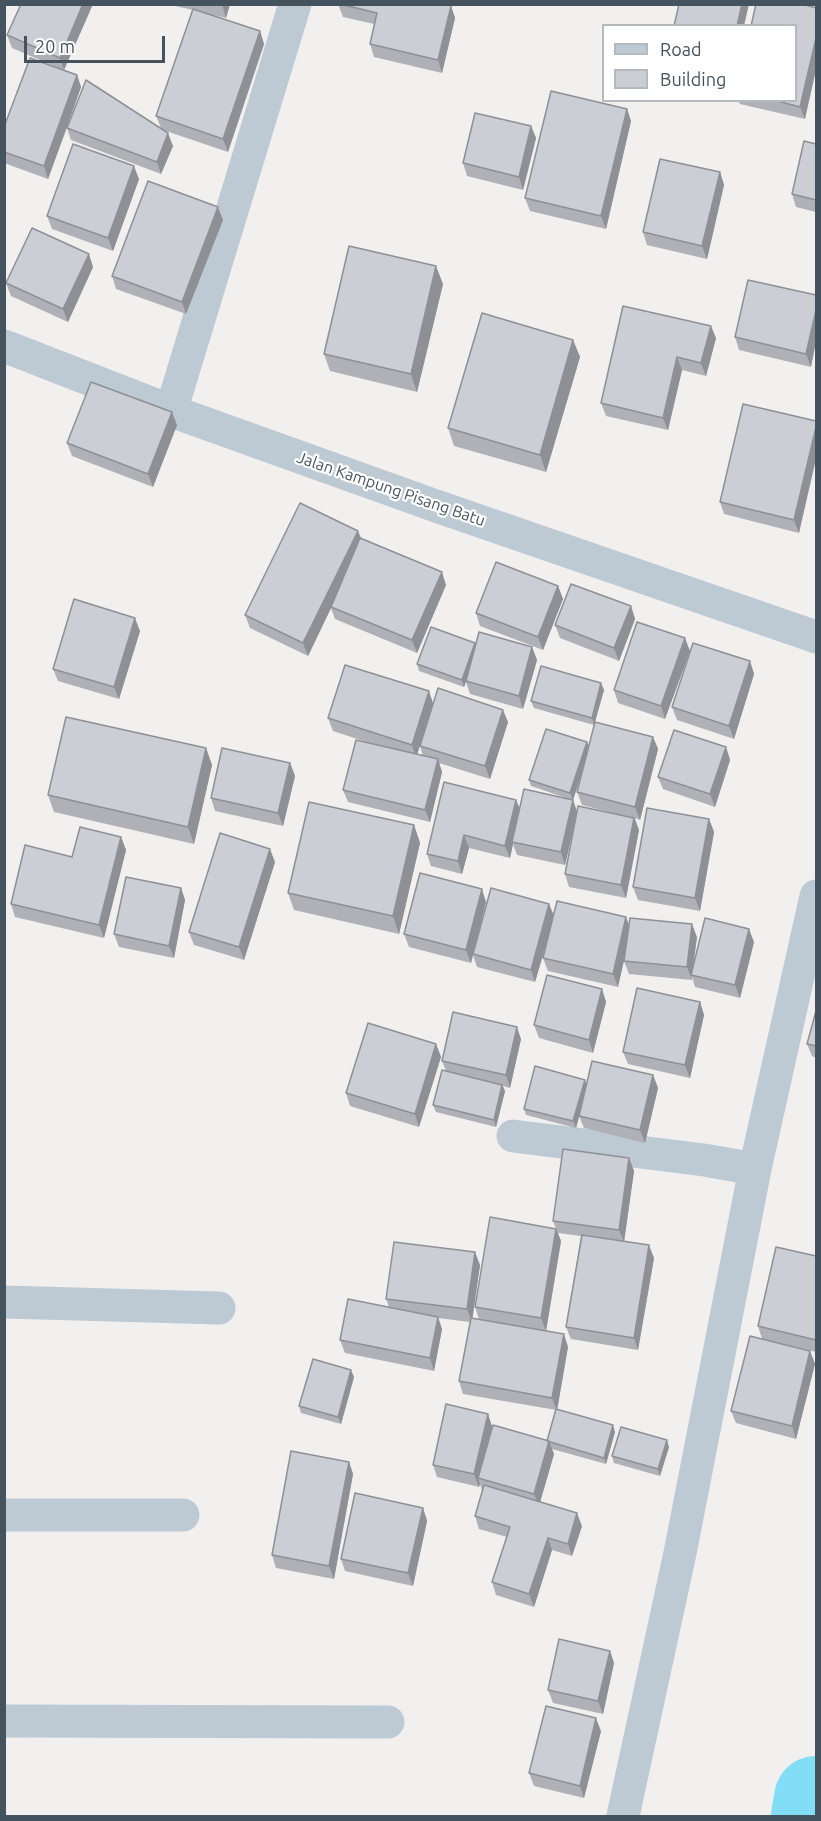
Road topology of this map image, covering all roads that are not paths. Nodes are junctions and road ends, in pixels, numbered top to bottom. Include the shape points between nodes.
1 (295, 4) edge
2 (4, 346) edge
3 (171, 411) junction
4 (816, 637) edge
5 (816, 896) edge
6 (513, 1136) dead end
7 (731, 1164) junction
8 (4, 1302) edge
9 (219, 1308) dead end
10 (4, 1515) edge
11 (183, 1515) dead end
12 (4, 1721) edge
13 (388, 1722) dead end
14 (623, 1816) edge

1 - 3 street
2 - 3 street, Jalan Kampung Pisang Batu
3 - 4 street, Jalan Kampung Pisang Batu
5 - 7 street
6 - 7 street
7 - 14 street via 681,1552
8 - 9 street
10 - 11 street
12 - 13 street

